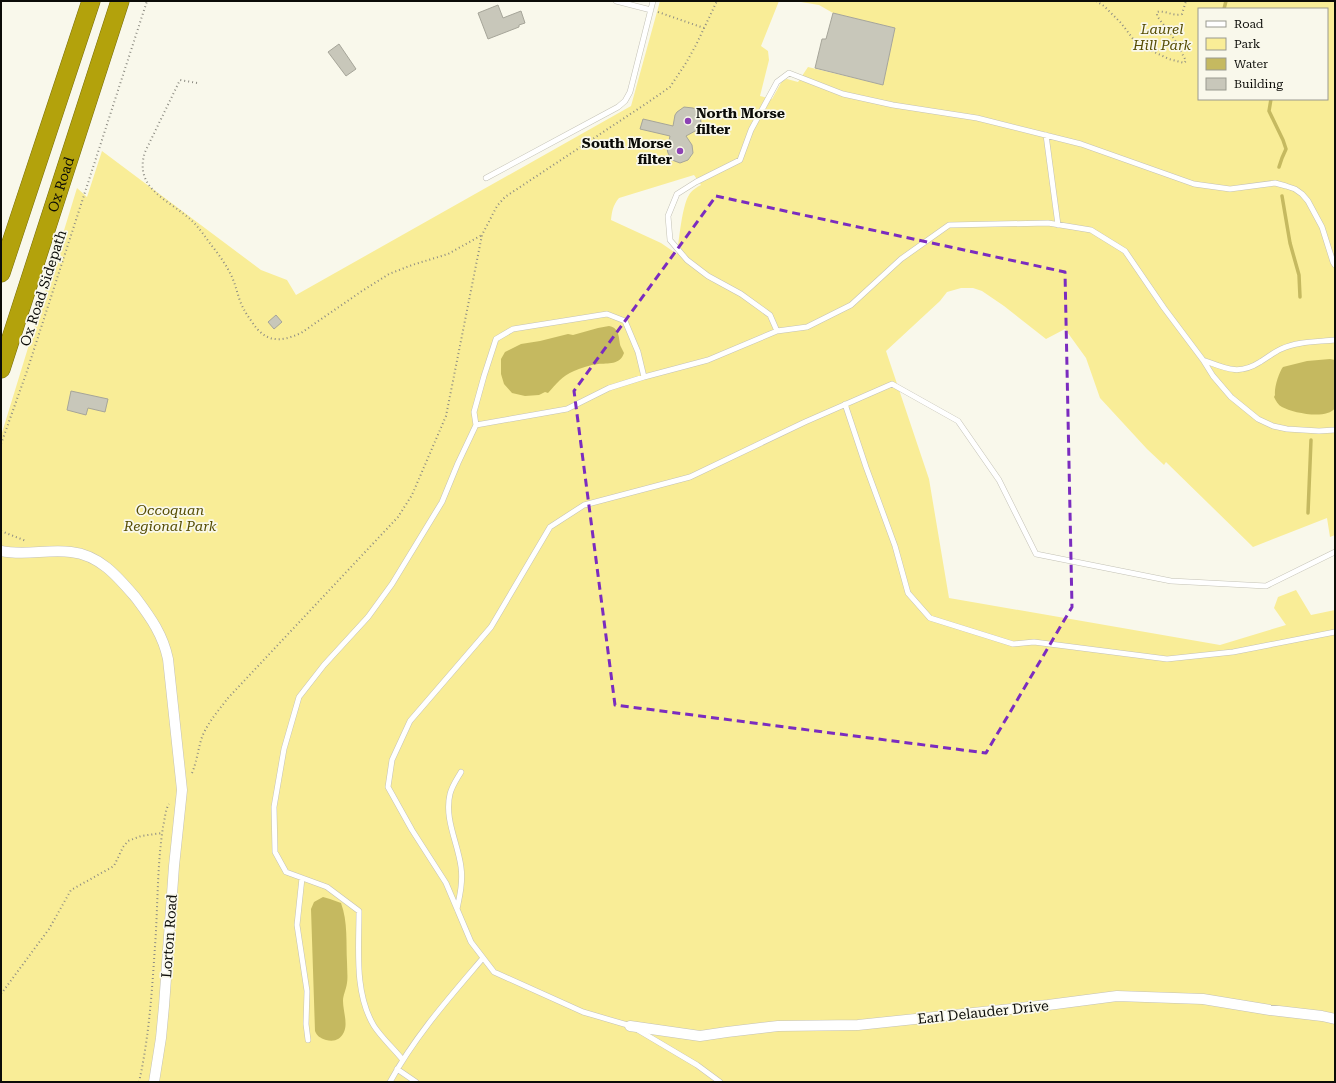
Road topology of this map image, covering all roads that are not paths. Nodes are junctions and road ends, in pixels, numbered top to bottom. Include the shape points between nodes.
1 (91, 1) edge
2 (120, 1) edge
3 (616, 1) edge
4 (653, 1) edge
5 (651, 10) junction
6 (1046, 135) junction
7 (486, 178) dead end
8 (1058, 225) junction
9 (1335, 264) edge
10 (1, 273) edge
11 (777, 331) junction
12 (1335, 340) edge
13 (1203, 360) junction
14 (1, 368) edge
15 (644, 377) junction
16 (845, 404) junction
17 (476, 425) junction
18 (1335, 430) edge
19 (1, 551) edge
20 (1335, 552) edge
21 (1335, 632) edge
22 (461, 772) dead end
23 (302, 878) junction
24 (457, 910) junction
25 (483, 958) junction
26 (1335, 1019) edge
27 (630, 1026) junction
28 (308, 1040) dead end
29 (402, 1059) junction
30 (397, 1069) junction
31 (154, 1082) edge
32 (390, 1082) edge
33 (416, 1082) edge
34 (720, 1082) edge

1 - 10 highway, Ox Road
2 - 14 highway, Ox Road
3 - 5 lane
4 - 5 lane
5 - 7 lane via 630,92 621,104
6 - 8 lane
6 - 9 lane via 1081,144 1194,184 1230,189 1275,183 1295,189 1308,201 1322,227
6 - 11 lane via 977,118 893,105 844,94 789,73 777,82 751,130 740,160 677,194 668,216 670,240 688,260 708,276 741,294 770,315
8 - 11 lane via 950,225 902,259 851,305 807,327
8 - 13 lane via 1092,230 1125,250
11 - 15 lane via 708,360
12 - 13 lane via 1296,343 1279,349 1254,366 1241,370 1226,369
13 - 18 lane via 1231,397 1258,420 1287,428
15 - 17 lane via 609,388 567,409
15 - 17 lane via 638,352 625,321 607,314 513,329 496,338 474,412
16 - 20 lane via 892,384 958,421 999,480 1036,554 1171,581 1266,586
16 - 21 lane via 895,546 908,593 930,618 1013,644 1034,642 1167,659 1233,652
16 - 24 lane via 690,477 584,505 550,527 491,627 410,721 392,760 388,787 446,883
17 - 23 lane via 442,502 392,584 368,617 299,697 284,749 274,807 274,822 275,852 286,872
19 - 31 street, Lorton Road via 28,554 70,552 91,558 109,568 150,617 168,659 182,790 161,1038
22 - 24 lane via 450,796 449,813 461,866 462,879
23 - 28 lane via 297,925 307,991
23 - 29 lane via 327,887 359,911 359,963 363,1000 374,1026
24 - 25 lane via 471,942
25 - 27 lane via 494,972 583,1012
25 - 29 lane via 432,1018
26 - 27 street, Earl Delauder Drive via 1203,999 1117,996 858,1025 778,1026 700,1036
27 - 34 lane
29 - 30 lane
30 - 32 lane
30 - 33 lane

